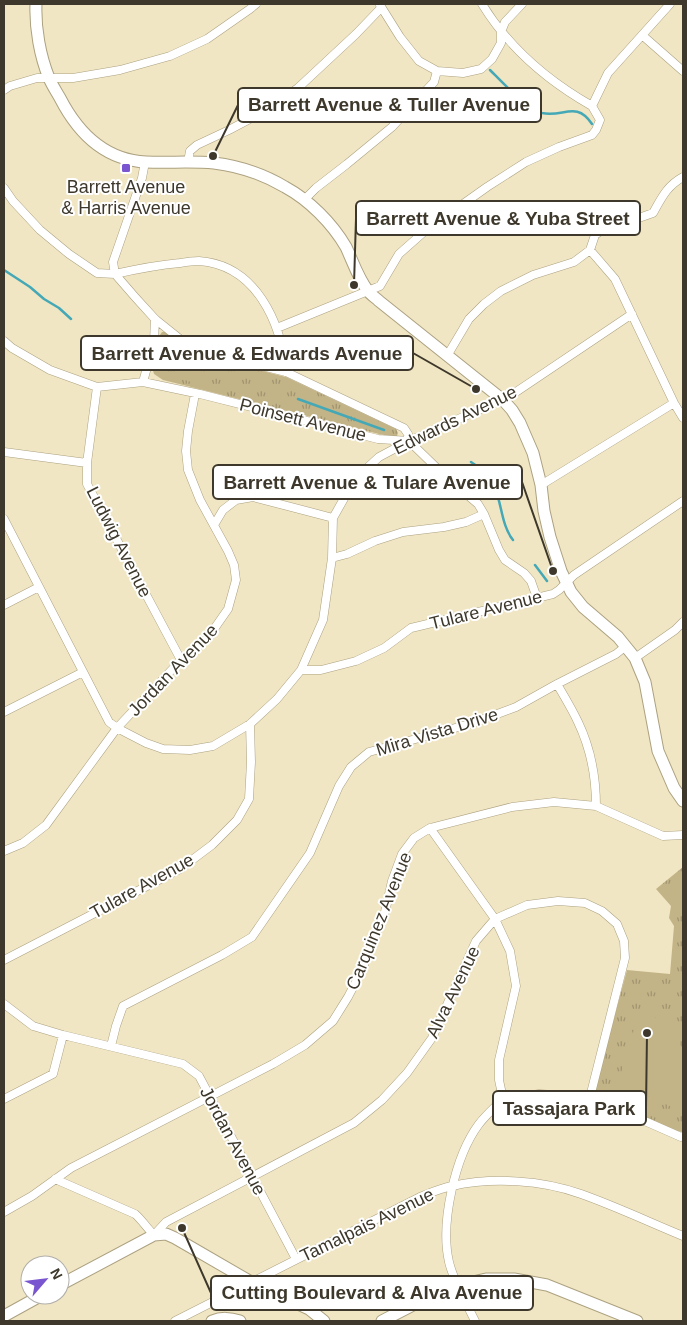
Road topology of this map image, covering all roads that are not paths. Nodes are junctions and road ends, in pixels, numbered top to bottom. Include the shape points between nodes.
1 (36, 4) edge
2 (256, 4) edge
3 (482, 4) edge
4 (522, 4) edge
5 (670, 4) edge
6 (380, 6) edge
7 (501, 32) junction
8 (642, 35) junction
9 (437, 71) junction
10 (683, 71) edge
11 (49, 78) junction
12 (4, 90) edge
13 (592, 106) junction
14 (144, 162) junction
15 (188, 162) junction
16 (683, 177) edge
17 (4, 188) edge
18 (304, 200) junction
19 (590, 250) junction
20 (116, 274) junction
21 (368, 290) junction
22 (632, 314) junction
23 (155, 319) junction
24 (276, 328) junction
25 (4, 341) edge
26 (447, 356) junction
27 (286, 372) junction
28 (143, 382) junction
29 (97, 387) junction
30 (195, 394) junction
31 (503, 400) junction
32 (674, 404) junction
33 (683, 418) edge
34 (409, 441) junction
35 (4, 452) edge
36 (87, 463) junction
37 (541, 485) junction
38 (683, 502) edge
39 (484, 514) junction
40 (333, 518) junction
41 (4, 519) edge
42 (214, 525) junction
43 (332, 558) junction
44 (567, 582) junction
45 (39, 587) junction
46 (537, 598) junction
47 (4, 605) edge
48 (683, 622) edge
49 (626, 646) junction
50 (635, 658) junction
51 (182, 660) junction
52 (301, 670) junction
53 (83, 672) junction
54 (557, 684) junction
55 (4, 712) edge
56 (250, 724) junction
57 (117, 728) junction
58 (683, 801) edge
59 (596, 806) junction
60 (430, 828) junction
61 (683, 835) edge
62 (4, 851) edge
63 (495, 918) junction
64 (4, 960) edge
65 (4, 1004) edge
66 (63, 1035) junction
67 (112, 1046) junction
68 (210, 1095) junction
69 (590, 1097) junction
70 (503, 1099) junction
71 (4, 1100) edge
72 (683, 1136) edge
73 (252, 1178) junction
74 (55, 1179) junction
75 (452, 1186) junction
76 (4, 1212) edge
77 (154, 1234) junction
78 (683, 1236) edge
79 (296, 1259) junction
80 (70, 1280) edge
81 (251, 1282) junction
82 (457, 1285) junction
83 (24, 1305) edge
84 (4, 1316) edge
85 (176, 1321) edge
86 (212, 1321) edge
87 (240, 1321) edge
88 (324, 1321) edge
89 (382, 1321) edge
90 (475, 1321) edge
91 (637, 1321) edge

1 - 11 street via 38,36
2 - 11 street via 207,39 170,56 120,70 73,78
3 - 7 street
4 - 7 street via 505,22
5 - 8 street
6 - 9 street via 400,38 420,61
6 - 15 street via 356,34 298,88 267,110 196,145 190,151
7 - 9 street via 501,43 492,59 480,69 463,73
7 - 13 street via 539,69
8 - 10 street
8 - 13 street via 608,73
9 - 18 street via 434,82 392,127
11 - 12 street via 37,78
11 - 14 street via 81,132 124,160
13 - 21 street via 600,120 592,135 526,162 487,187 425,230 399,254 380,286
14 - 15 street
14 - 20 street via 142,178 113,262
15 - 18 street via 212,163 265,176
16 - 19 street via 673,183 653,213 612,223 595,235
17 - 20 street via 40,230 69,254 97,273
18 - 21 street via 320,214 344,245
19 - 22 street via 614,279
19 - 26 street via 574,262 533,275 501,291 469,319
20 - 23 street
20 - 24 street via 157,265 199,261 224,266 246,280 264,302
21 - 24 street
21 - 26 street
22 - 31 street, Edwards Avenue
22 - 32 street
23 - 27 street via 180,339 208,353
23 - 28 street via 154,342
24 - 27 street via 285,356
25 - 29 street, Poinsett Avenue via 50,370
26 - 31 street
27 - 34 street via 404,428
28 - 29 street, Poinsett Avenue
28 - 30 street, Poinsett Avenue
29 - 36 street, Ludwig Avenue
30 - 34 street, Poinsett Avenue via 378,439
30 - 42 street, Jordan Avenue via 186,451 188,470
31 - 34 street, Edwards Avenue
31 - 37 street via 528,438
32 - 33 street
32 - 37 street
34 - 39 street via 478,504
34 - 40 street, Edwards Avenue via 379,457 355,479
35 - 36 street
36 - 51 street, Ludwig Avenue via 87,484
37 - 44 street via 550,537
38 - 44 street, Tulare Avenue
39 - 43 street via 444,527 403,532
39 - 46 street via 505,560 531,581
40 - 42 street via 253,497 236,500 223,510
40 - 43 street, Edwards Avenue
41 - 45 street
42 - 51 street, Jordan Avenue via 234,565 236,580 228,609 207,639
43 - 52 street, Edwards Avenue via 323,620
44 - 46 street, Tulare Avenue via 553,594
44 - 49 street via 583,607
45 - 47 street
45 - 53 street
46 - 52 street, Tulare Avenue via 411,628 384,648 356,661 321,670
48 - 50 street
49 - 50 street
49 - 54 street, Mira Vista Drive
50 - 58 street via 646,682 658,751
51 - 57 street, Jordan Avenue
52 - 56 street, Edwards Avenue
53 - 55 street
53 - 57 street via 110,722
54 - 59 street via 578,721 586,743
54 - 67 street, Mira Vista Drive via 516,707 473,724 370,752 351,767 339,786 310,853 252,937 122,1006
56 - 57 street, Edwards Avenue via 213,746 190,750 163,749 146,744
56 - 64 street, Tulare Avenue via 250,799 237,820 212,845 180,869
57 - 62 street, Jordan Avenue via 46,825 23,843
59 - 60 street, Carquinez Avenue via 554,802 512,807
59 - 61 street, Carquinez Avenue via 663,836
60 - 63 street
60 - 68 street, Carquinez Avenue via 414,838 402,854 385,912 361,972 333,1021 305,1045
63 - 69 street, Alva Avenue via 527,905 558,901 585,903 602,911 617,924 624,941 625,958
63 - 70 street via 510,950 516,986 499,1060 498,1080
63 - 73 street, Alva Avenue via 476,941 432,1038 407,1073 382,1100 354,1123
65 - 66 street, Jordan Avenue via 34,1026
66 - 67 street, Jordan Avenue
66 - 71 street via 53,1074
67 - 68 street, Jordan Avenue via 183,1064 199,1076
68 - 73 street, Jordan Avenue
68 - 74 street, Carquinez Avenue
69 - 70 street via 539,1094
69 - 72 street
70 - 75 street via 479,1124 461,1156
73 - 77 street, Alva Avenue via 166,1222
73 - 79 street, Jordan Avenue
74 - 76 street, Carquinez Avenue
74 - 77 street via 135,1214
75 - 78 street, Tamalpais Avenue via 513,1181 546,1184 580,1193
75 - 79 street, Tamalpais Avenue via 420,1197
75 - 82 street via 446,1246
77 - 80 street
77 - 81 street via 175,1238
79 - 81 street, Tamalpais Avenue
81 - 85 street, Tamalpais Avenue
81 - 88 street via 308,1309
82 - 89 street via 436,1292
82 - 90 street
82 - 91 street via 486,1279 522,1280 563,1291
83 - 84 street
86 - 87 street via 220,1318

